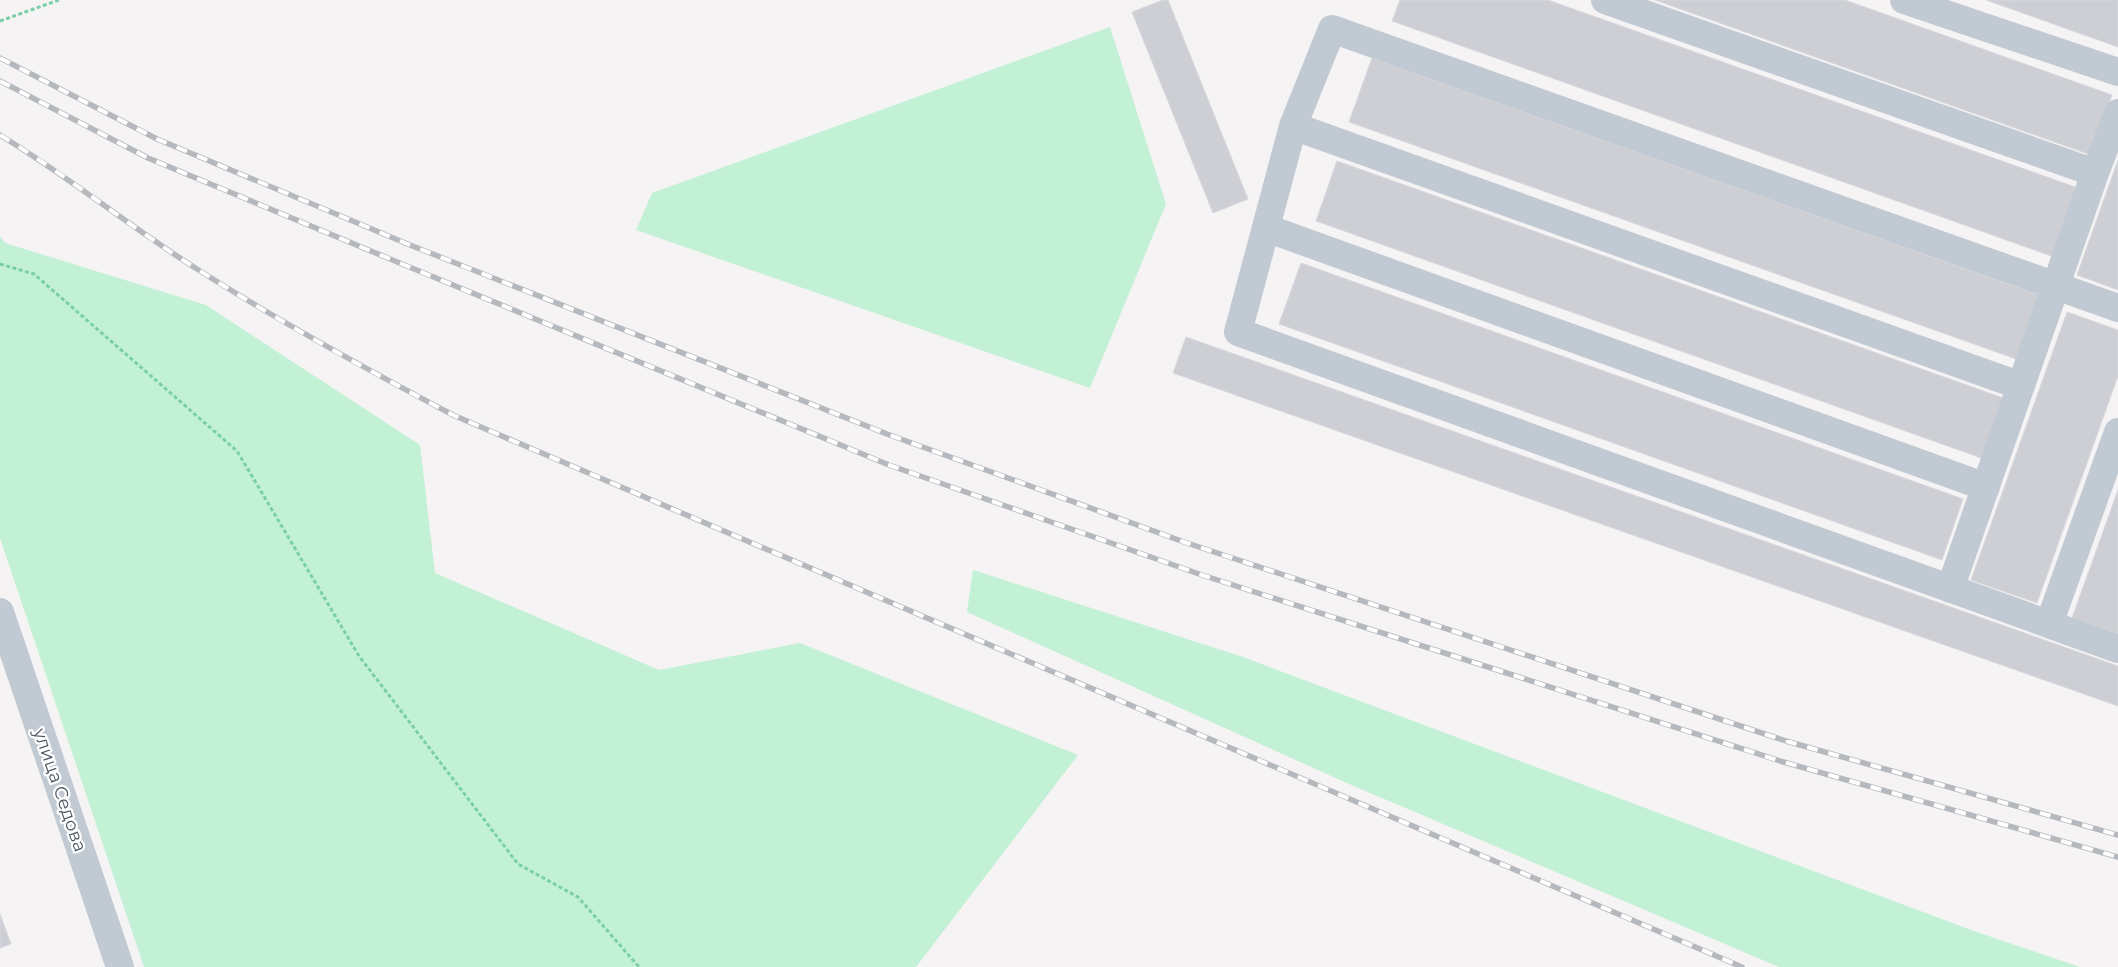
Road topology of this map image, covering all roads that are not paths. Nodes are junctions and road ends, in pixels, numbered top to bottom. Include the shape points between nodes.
1 (1605, 0) edge
2 (1904, 0) edge
3 (2118, 72) edge
4 (2118, 113) edge
5 (1293, 126) junction
6 (2095, 173) junction
7 (1266, 228) junction
8 (2057, 286) junction
9 (2118, 308) edge
10 (2021, 386) junction
11 (2118, 432) edge
12 (1986, 487) junction
13 (1950, 588) junction
14 (0, 612) edge
15 (2050, 624) junction
16 (2118, 649) edge
17 (120, 967) edge

1 - 6 street
2 - 3 street
4 - 6 street
5 - 7 street
5 - 8 street via 1332,30
5 - 10 street
6 - 8 street
7 - 12 street
7 - 13 street via 1238,332
8 - 9 street
8 - 10 street
10 - 12 street
11 - 15 street
12 - 13 street
13 - 15 street
14 - 17 street, улица Седова
15 - 16 street

